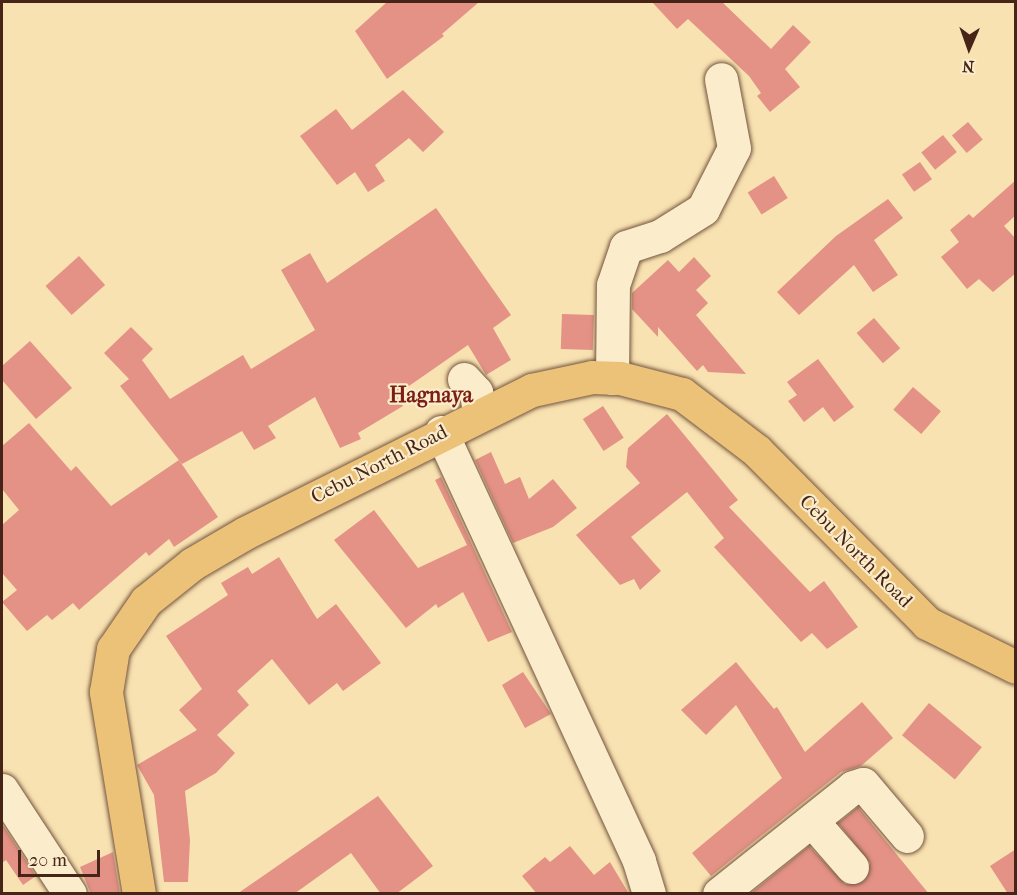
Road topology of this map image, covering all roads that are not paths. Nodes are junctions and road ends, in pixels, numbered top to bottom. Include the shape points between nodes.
1 (721, 79) dead end
2 (612, 378) junction
3 (464, 379) dead end
4 (479, 413) junction
5 (441, 432) junction
6 (1016, 667) edge
7 (2, 790) edge
8 (812, 821) junction
9 (907, 836) dead end
10 (852, 867) dead end
11 (70, 894) edge
12 (139, 894) edge
13 (649, 894) edge
14 (719, 894) edge

1 - 2 street via 734,148 703,209 660,236 626,247 613,285
2 - 4 main road, Cebu North Road via 592,377 532,390
2 - 6 main road, Cebu North Road via 682,394 709,412 757,451 927,623
3 - 4 street via 476,392
4 - 5 main road, Cebu North Road
5 - 12 main road, Cebu North Road via 192,564 146,601 113,649 106,692
5 - 13 street via 639,861
7 - 11 street
8 - 9 street via 853,787 863,784
8 - 10 street
8 - 14 street

